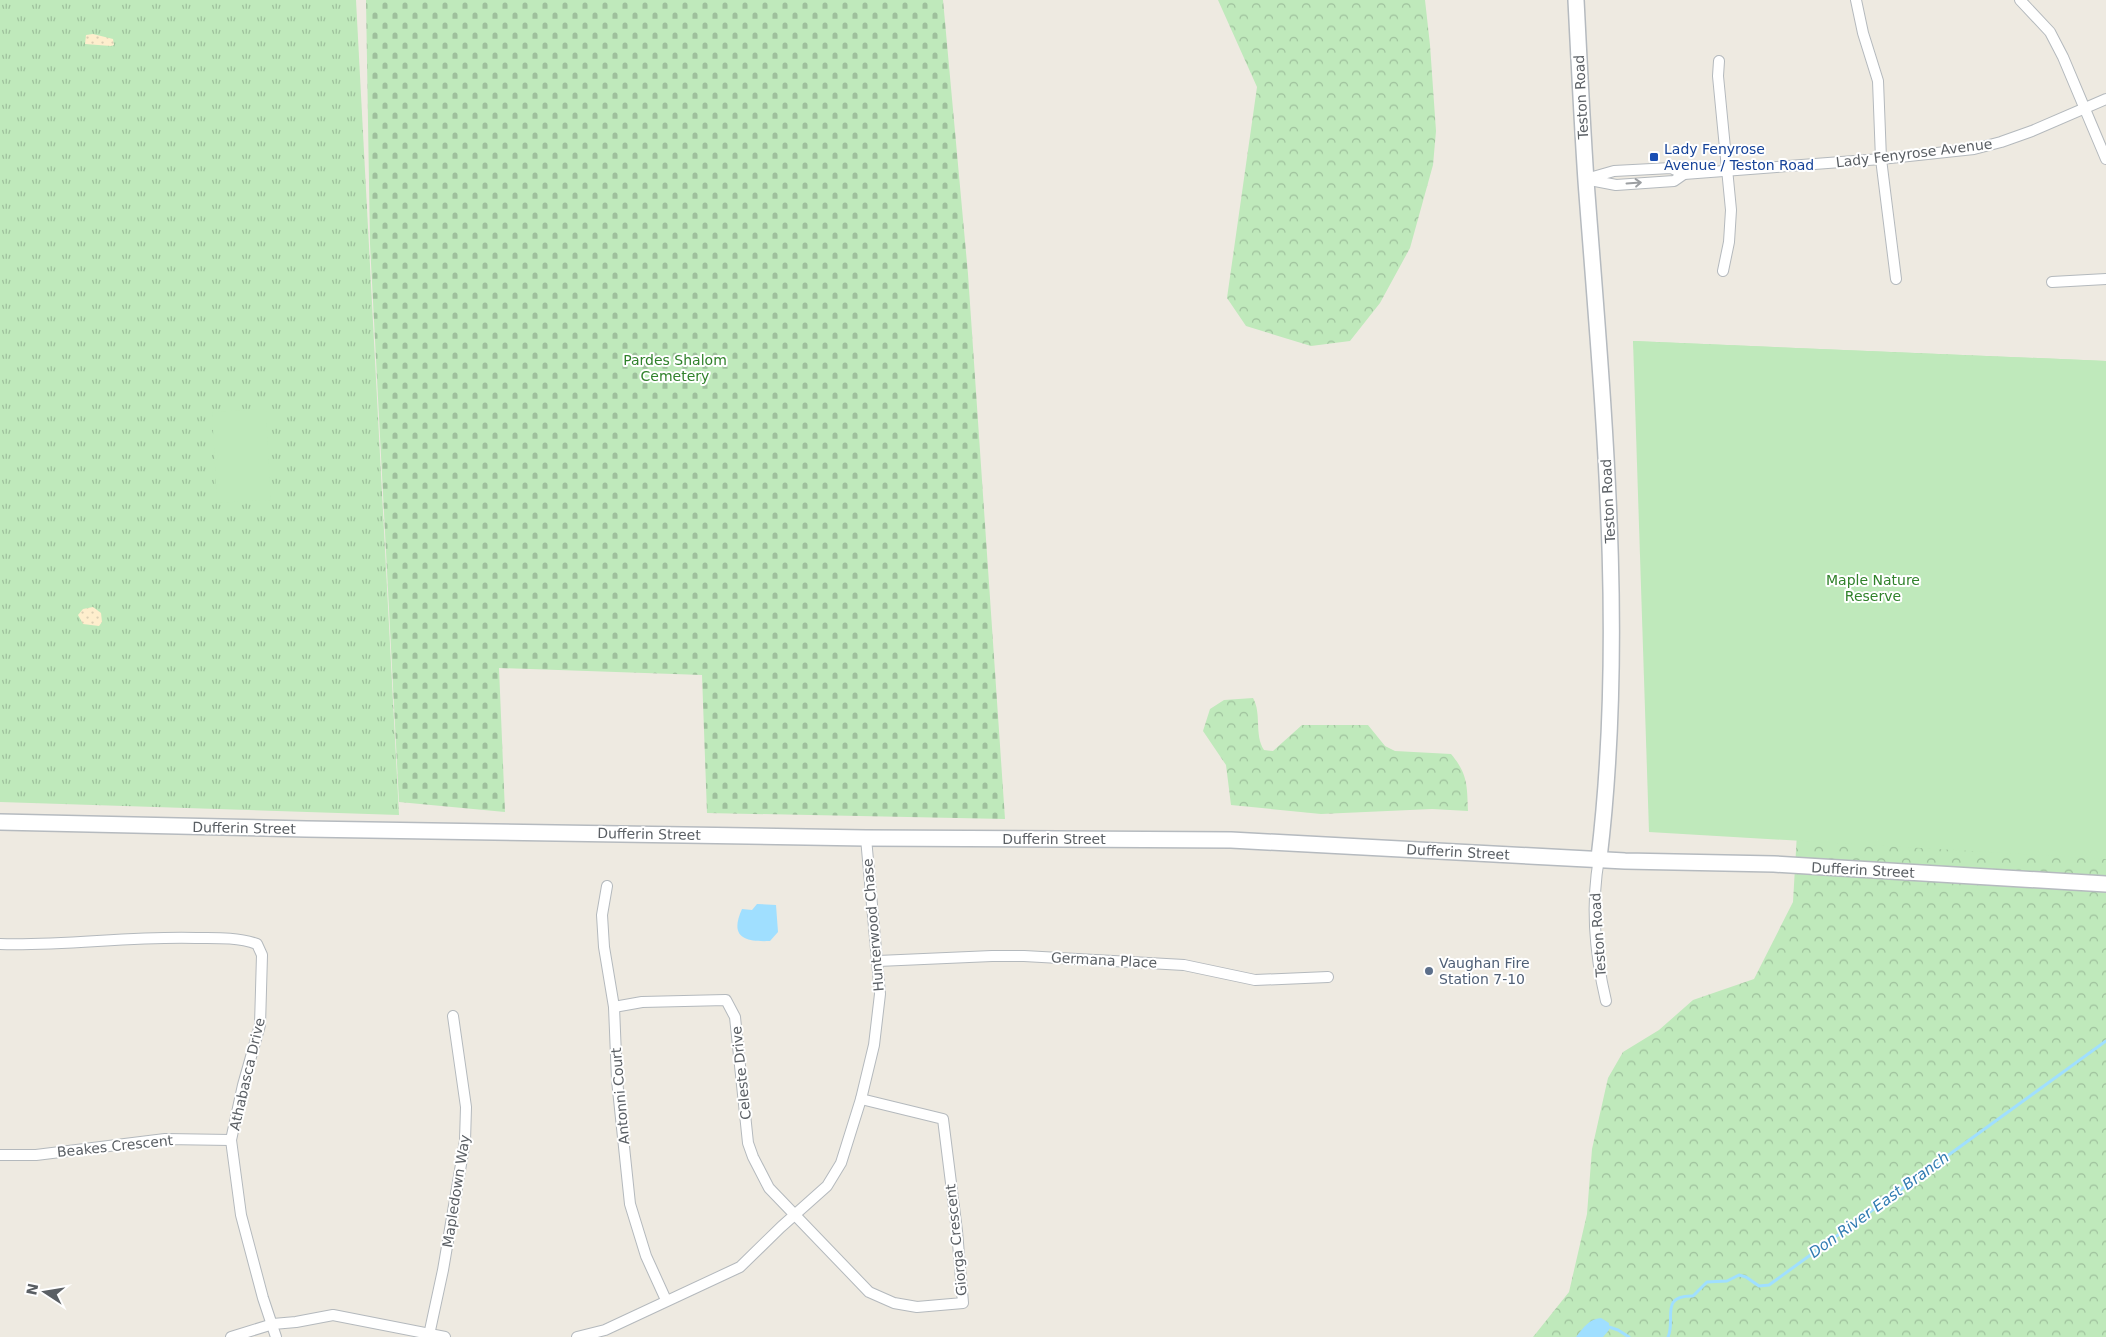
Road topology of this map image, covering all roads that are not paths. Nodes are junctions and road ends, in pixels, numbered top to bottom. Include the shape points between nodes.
1 (1576, 0) edge
2 (1856, 0) edge
3 (2020, 0) edge
4 (1719, 62) dead end
5 (2106, 99) edge
6 (2084, 109) junction
7 (1882, 159) junction
8 (2106, 159) edge
9 (1726, 170) junction
10 (1586, 179) junction
11 (1723, 271) dead end
12 (1896, 279) dead end
13 (2106, 279) edge
14 (2052, 282) dead end
15 (0, 822) edge
16 (866, 838) junction
17 (1599, 858) junction
18 (2106, 884) edge
19 (607, 886) dead end
20 (0, 944) edge
21 (878, 962) junction
22 (1328, 977) dead end
23 (1606, 1001) dead end
24 (614, 1007) junction
25 (453, 1016) dead end
26 (861, 1099) junction
27 (231, 1140) junction
28 (0, 1155) edge
29 (795, 1216) junction
30 (666, 1300) junction
31 (273, 1324) junction
32 (429, 1335) junction
33 (231, 1337) edge
34 (276, 1337) edge
35 (444, 1337) edge
36 (577, 1337) edge

1 - 10 main road, Teston Road
2 - 7 street via 1878,81
3 - 6 street via 2050,32
4 - 9 street
5 - 6 street, Lady Fenyrose Avenue
6 - 7 street, Lady Fenyrose Avenue via 2032,131 1974,149
6 - 8 street
7 - 9 street, Lady Fenyrose Avenue
7 - 12 street
9 - 10 street, Lady Fenyrose Avenue via 1684,174 1671,168 1614,171
9 - 11 street via 1732,225
10 - 17 main road, Teston Road via 1601,369 1612,592 1610,693
13 - 14 street
15 - 16 main road, Dufferin Street
16 - 17 main road, Dufferin Street via 1231,840
16 - 21 street, Hunterwood Chase
17 - 18 main road, Dufferin Street via 1774,864
17 - 23 street, Teston Road via 1595,913 1600,979
19 - 24 street, Antonni Court via 602,915
20 - 27 street, Athabasca Drive via 61,944 169,937 232,939 257,944 262,955 260,1025
21 - 22 street, Germana Place via 1024,956 1184,965 1255,980
21 - 26 street, Hunterwood Chase via 880,994 874,1045
24 - 29 street, Celeste Drive via 642,1002 726,1000 735,1017 748,1143 769,1188
24 - 30 street, Antonni Court via 617,1080 630,1204 646,1256
25 - 32 street, Mapledown Way via 466,1107 465,1141
26 - 29 street, Hunterwood Chase via 841,1163 827,1186
26 - 29 street, Giorga Crescent via 943,1119 958,1231 963,1303 918,1307 894,1303 869,1292
27 - 28 street, Beakes Crescent via 165,1139 36,1155
27 - 31 street, Athabasca Drive via 241,1215
29 - 30 street, Hunterwood Chase via 740,1267
30 - 36 street, Hunterwood Chase via 605,1330
31 - 32 street via 333,1314
31 - 33 street
31 - 34 street, Athabasca Drive
32 - 35 street

